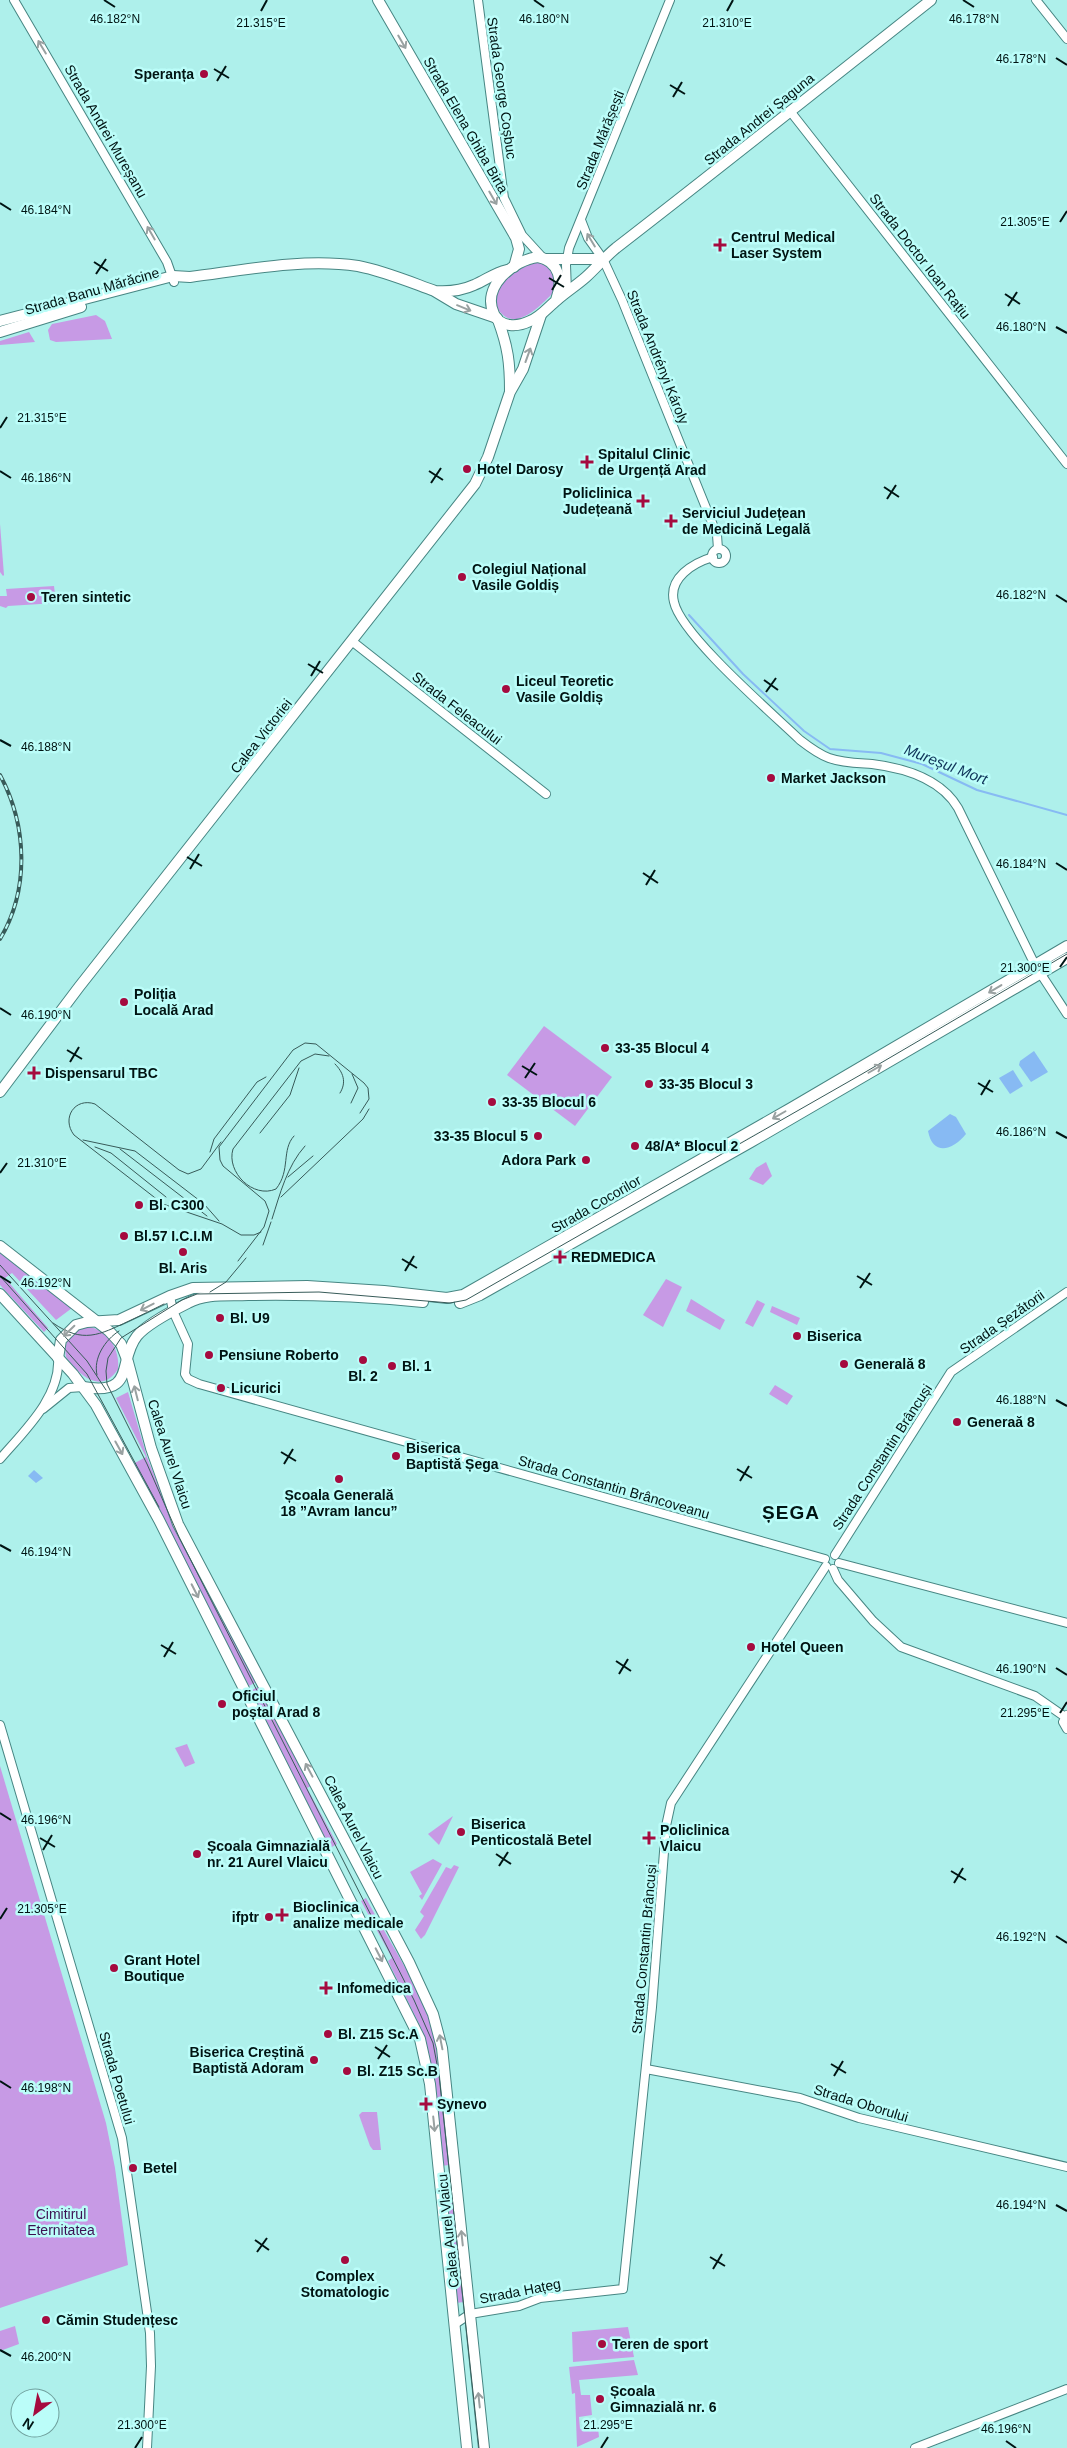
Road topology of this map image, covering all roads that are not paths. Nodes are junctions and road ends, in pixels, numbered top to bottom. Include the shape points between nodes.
1 (14, 0) edge
2 (378, 0) edge
3 (478, 0) edge
4 (670, 0) edge
5 (931, 0) edge
6 (1036, 0) edge
7 (1067, 39) edge
8 (790, 111) junction
9 (581, 220) junction
10 (544, 258) junction
11 (566, 259) junction
12 (603, 259) junction
13 (512, 268) junction
14 (174, 279) junction
15 (435, 291) junction
16 (567, 292) junction
17 (556, 300) junction
18 (541, 315) junction
19 (497, 319) junction
20 (0, 321) edge
21 (0, 332) edge
22 (510, 392) junction
23 (1067, 464) edge
24 (718, 549) junction
25 (712, 557) junction
26 (353, 642) junction
27 (546, 794) dead end
28 (1067, 946) edge
29 (1067, 958) edge
30 (1037, 969) junction
31 (1067, 1014) edge
32 (3, 1084) edge
33 (0, 1092) edge
34 (0, 1246) edge
35 (1067, 1292) edge
36 (0, 1294) edge
37 (170, 1298) junction
38 (173, 1311) junction
39 (96, 1321) junction
40 (58, 1358) junction
41 (128, 1362) junction
42 (952, 1372) joint
43 (83, 1387) junction
44 (38, 1414) junction
45 (0, 1460) edge
46 (835, 1555) junction
47 (839, 1563) junction
48 (828, 1565) junction
49 (1067, 1623) edge
50 (1066, 1716) edge
51 (0, 1725) edge
52 (1067, 1729) edge
53 (646, 2069) junction
54 (1067, 2167) edge
55 (623, 2289) joint
56 (470, 2314) junction
57 (455, 2324) junction
58 (1067, 2390) edge
59 (147, 2448) edge
60 (467, 2448) edge
61 (484, 2448) edge
62 (916, 2448) edge

14 -> 1 street, Strada Andrei Mureșanu
2 -> 13 main road, Strada Elena Ghiba Birta via 516,238 519,249
3 - 10 street, Strada George Coșbuc via 504,198 522,235
4 - 9 street, Strada Mărășești
5 - 8 main road, Strada Andrei Șaguna
6 - 7 street
8 - 12 main road, Strada Andrei Șaguna
8 - 23 street, Strada Doctor Ioan Rațiu
9 - 11 street, Strada Mărășești
12 -> 9 street via 588,238
10 - 11 main road
10 - 13 main road via 532,257
10 - 17 main road via 559,274
11 - 12 main road
11 - 16 street, Strada Mărășești
12 - 16 main road, Strada Andrei Șaguna
12 - 24 street, Strada Andrényi Károly via 717,536
13 - 15 main road, Strada Banu Mărăcine via 457,291
13 - 19 main road via 492,290 491,304
14 - 15 main road, Strada Banu Mărăcine via 301,264 347,265 368,268
14 - 20 main road, Strada Banu Mărăcine
14 - 21 main road, Strada Banu Mărăcine
15 -> 19 main road, Strada Banu Mărăcine via 456,304
16 - 17 main road, Strada Andrei Șaguna
17 - 18 main road
18 - 19 main road via 517,326
22 -> 18 main road, Calea Victoriei via 523,369
19 - 22 main road, Calea Victoriei via 509,349
22 - 26 main road, Calea Victoriei via 488,457 475,484
24 - 25 street
24 - 25 street via 724,552 725,559 718,562
25 - 30 street via 686,571 678,580 673,600 681,620 800,740 820,754 834,760 874,764 909,773 944,789 958,808
26 - 27 street, Strada Feleacului
26 - 32 main road, Calea Victoriei
28 - 30 main road, Strada Cocorilor
29 - 30 main road, Strada Cocorilor
30 - 31 street
30 -> 37 main road, Strada Cocorilor via 460,1296 447,1298 307,1286 199,1288
38 -> 30 main road, Strada Cocorilor via 196,1299 213,1296 326,1294 448,1305 470,1300 751,1142
32 - 33 main road, Calea Victoriei
34 - 39 main road, Calea Aurel Vlaicu
35 - 42 street, Strada Șezătorii
36 - 40 main road, Calea Aurel Vlaicu
37 - 38 street, Strada Constantin Brâncoveanu
37 -> 39 main road, Strada Cocorilor via 119,1320
38 - 41 main road, Strada Cocorilor via 139,1334
38 - 48 street, Strada Constantin Brâncoveanu via 188,1344 185,1374 198,1384
39 -> 40 main road via 78,1323 67,1331 60,1343
39 - 41 main road, Calea Aurel Vlaicu via 116,1337
40 - 43 main road, Calea Aurel Vlaicu
40 - 44 street via 56,1380
41 - 43 main road via 121,1378 112,1386 99,1390
56 -> 41 main road, Calea Aurel Vlaicu via 437,2024 347,1842 178,1524 150,1448
42 - 46 street, Strada Constantin Brâncuși
43 - 44 street via 69,1388
43 -> 57 main road, Calea Aurel Vlaicu via 159,1520 420,2040 430,2084
44 - 45 street
46 - 47 street
46 - 48 street via 828,1556
47 - 48 street, Strada Constantin Brâncuși
47 - 49 street
48 - 50 street via 887,1636 901,1647 1035,1696
48 - 53 street, Strada Constantin Brâncuși via 671,1803 666,1826
50 - 52 street via 1063,1722
51 - 59 street, Strada Poetului via 122,2138 150,2333 151,2391
53 - 54 street, Strada Oborului via 800,2098 859,2118
53 - 55 street, Strada Constantin Brâncuși
55 - 56 street, Strada Hațeg via 540,2298 519,2306
56 - 57 street, Strada Hațeg
61 -> 56 main road, Calea Aurel Vlaicu
57 - 60 main road, Calea Aurel Vlaicu
58 - 62 street

